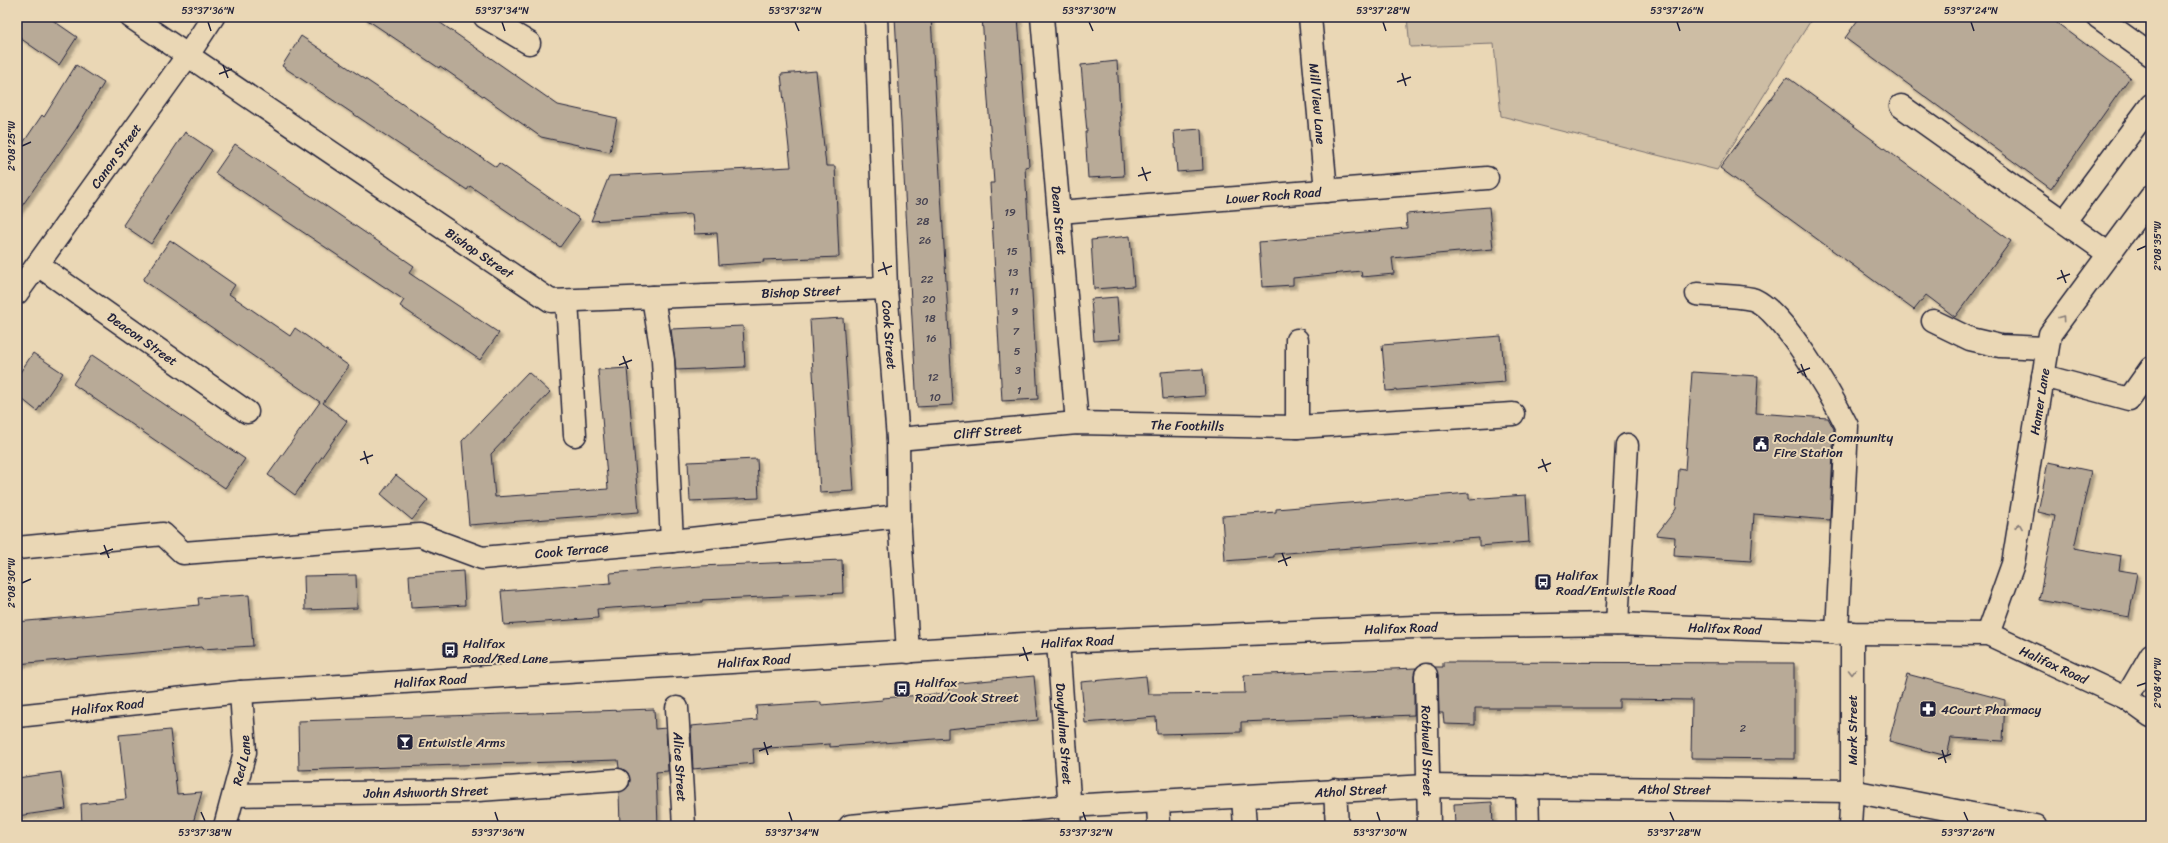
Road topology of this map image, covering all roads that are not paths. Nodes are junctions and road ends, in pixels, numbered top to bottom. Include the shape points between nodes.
1 (131, 17) edge
2 (213, 17) edge
3 (485, 17) edge
4 (876, 17) edge
5 (1042, 17) edge
6 (1310, 17) edge
7 (2098, 17) edge
8 (529, 43) dead end
9 (188, 55) junction
10 (2151, 55) edge
11 (2151, 105) edge
12 (1901, 106) dead end
13 (1487, 178) dead end
14 (1326, 191) junction
15 (2151, 197) edge
16 (1059, 212) junction
17 (2064, 221) junction
18 (2109, 254) junction
19 (38, 265) junction
20 (886, 288) junction
21 (17, 293) edge
22 (1697, 294) dead end
23 (653, 297) junction
24 (566, 301) junction
25 (1933, 321) dead end
26 (1297, 340) dead end
27 (2047, 348) junction
28 (2151, 368) edge
29 (2043, 376) junction
30 (248, 412) dead end
31 (1513, 414) dead end
32 (1077, 423) junction
33 (1297, 427) junction
34 (575, 435) dead end
35 (898, 439) junction
36 (1627, 445) dead end
37 (899, 516) junction
38 (672, 541) junction
39 (17, 548) edge
40 (1617, 624) junction
41 (1844, 633) junction
42 (1988, 634) junction
43 (1058, 642) junction
44 (908, 652) junction
45 (2151, 656) edge
46 (1426, 675) dead end
47 (241, 692) junction
48 (2126, 698) junction
49 (677, 708) dead end
50 (17, 716) edge
51 (2151, 716) edge
52 (618, 780) dead end
53 (1427, 786) junction
54 (1527, 787) junction
55 (1335, 790) junction
56 (1852, 791) junction
57 (235, 795) junction
58 (1243, 797) junction
59 (1158, 802) junction
60 (1070, 816) edge
61 (962, 821) edge
62 (2023, 825) edge
63 (226, 826) edge
64 (684, 826) edge
65 (850, 826) edge
66 (1159, 826) edge
67 (1245, 826) edge
68 (1337, 826) edge
69 (1429, 826) edge
70 (1528, 826) edge
71 (1850, 826) edge

1 - 9 main road, Bishop Street
2 - 9 main road, Canon Street
3 - 8 main road
4 - 20 main road, Cook Street
5 - 16 main road, Dean Street
6 - 14 main road, Mill View Lane
7 - 10 main road
9 - 19 main road, Canon Street
9 - 24 main road, Bishop Street via 551,301
11 - 17 main road
12 - 17 main road
13 - 14 main road, Lower Roch Road
14 - 16 main road, Lower Roch Road
15 - 18 main road, Hamer Lane
16 - 32 main road, Dean Street
17 - 18 main road
27 -> 18 main road, Hamer Lane via 2050,334
19 - 21 main road, Canon Street
19 - 30 main road, Deacon Street
20 - 23 main road, Bishop Street
20 - 35 main road, Cook Street
22 - 41 main road, Mark Street via 1753,299 1780,320 1834,399 1847,426
23 - 24 main road, Bishop Street
23 - 38 main road via 663,360
24 - 34 main road
25 - 27 main road via 1970,339 2000,346
26 - 33 main road
27 - 29 main road, Hamer Lane
28 - 29 main road via 2129,399
42 -> 29 main road, Hamer Lane via 2013,564
31 - 33 main road, The Foothills
32 - 33 main road, The Foothills
32 - 35 main road, Cliff Street
35 - 37 main road, Cook Street
36 - 40 main road
37 - 38 main road, Cook Terrace
37 - 44 main road, Cook Street
38 - 39 main road, Cook Terrace via 482,558 420,535 183,552 163,534
40 - 41 main road, Halifax Road
40 - 43 main road, Halifax Road via 1415,628
41 - 42 main road, Halifax Road
41 -> 56 main road, Mark Street
42 - 48 main road, Halifax Road
43 - 44 main road, Halifax Road
43 - 60 main road, Davyhulme Street
44 - 47 main road, Halifax Road
45 - 48 main road
46 - 53 main road, Rothwell Street
47 - 50 main road, Halifax Road
47 - 57 main road, Red Lane via 245,752
48 - 51 main road, Halifax Road
49 - 64 main road, Alice Street
52 - 57 main road, John Ashworth Street via 464,791
53 - 54 main road, Athol Street
53 - 55 main road, Athol Street
53 - 69 main road, Rothwell Street
54 - 56 main road, Athol Street
54 - 70 main road
55 - 58 main road, Athol Street
55 - 68 main road
56 - 62 main road, Athol Street
56 - 71 main road, Mark Street
57 - 63 main road, Red Lane
58 - 59 main road, Athol Street
58 - 67 main road
59 - 60 main road, Athol Street
59 - 66 main road
60 - 61 main road, Athol Street
61 - 65 main road, Athol Street

